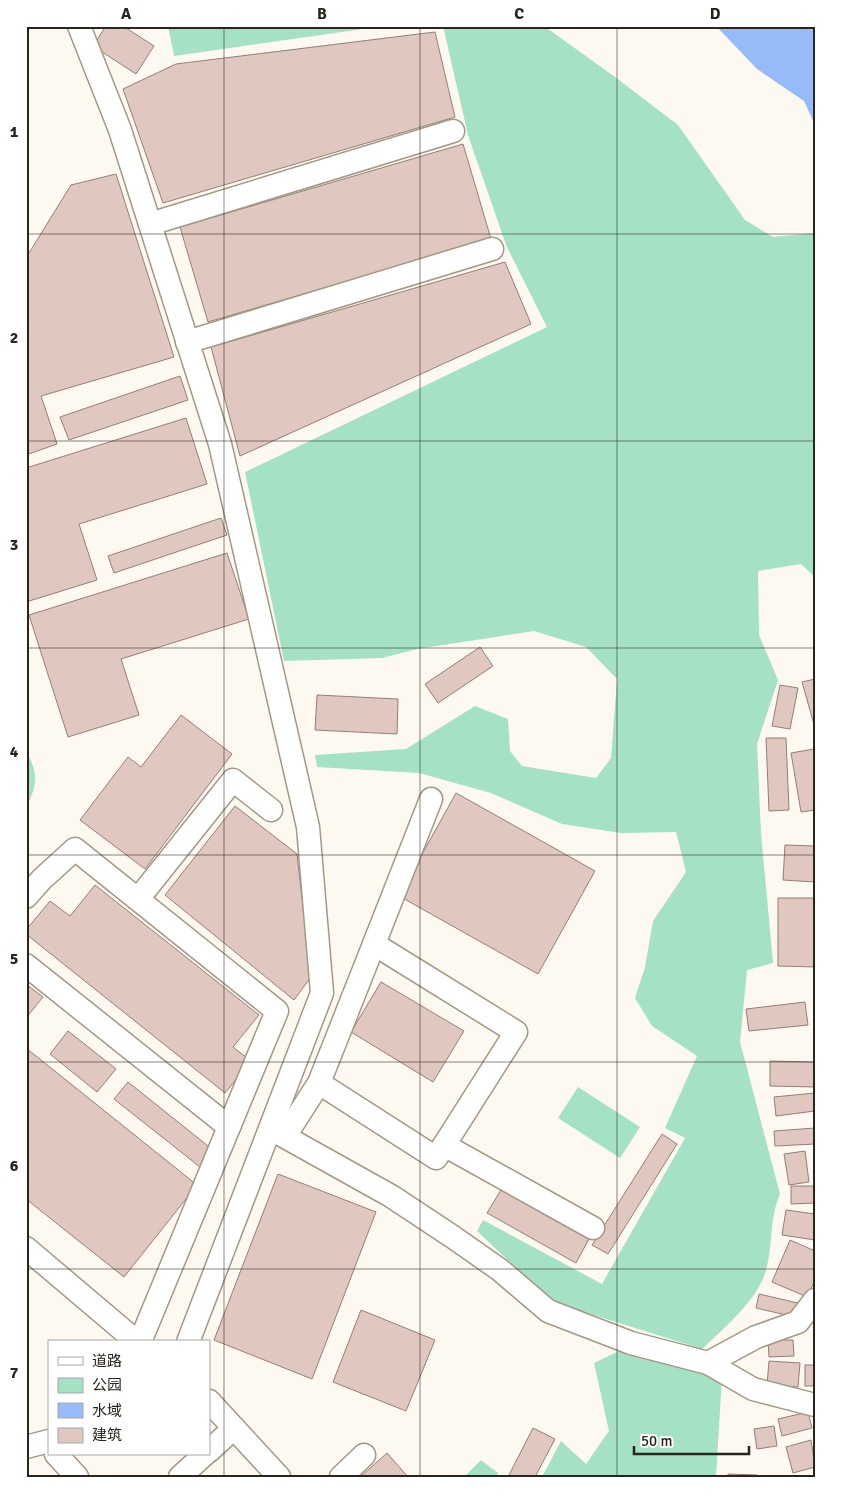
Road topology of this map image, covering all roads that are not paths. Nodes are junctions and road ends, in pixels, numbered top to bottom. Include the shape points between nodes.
1 (79, 26) edge
2 (453, 131) dead end
3 (150, 224) junction
4 (492, 249) dead end
5 (187, 342) junction
6 (431, 800) dead end
7 (271, 810) dead end
8 (26, 897) edge
9 (138, 899) junction
10 (374, 944) junction
11 (26, 965) edge
12 (319, 1083) junction
13 (229, 1126) junction
14 (277, 1132) junction
15 (444, 1145) junction
16 (593, 1228) dead end
17 (26, 1248) edge
18 (815, 1300) edge
19 (136, 1340) edge
20 (139, 1340) edge
21 (189, 1340) edge
22 (708, 1362) junction
23 (210, 1403) edge
24 (815, 1405) edge
25 (234, 1428) junction
26 (210, 1450) edge
27 (364, 1455) dead end
28 (55, 1456) edge
29 (203, 1456) edge
30 (76, 1477) edge
31 (180, 1477) edge
32 (279, 1477) edge
33 (340, 1477) edge

1 - 3 street via 120,130
2 - 3 street
3 - 5 street
4 - 5 street
5 - 14 street via 220,444 308,827 322,993
6 - 10 street
7 - 9 street via 234,780
8 - 9 street via 75,849
9 - 13 street via 277,1011
10 - 12 street
10 - 15 street via 516,1032
11 - 13 street
12 - 14 street
12 - 15 street via 436,1158
13 - 20 street
14 - 21 street
14 - 22 street via 391,1196 500,1270 548,1311 631,1343
15 - 16 street
17 - 19 street
18 - 22 street via 798,1322 756,1337
22 - 24 street via 753,1389
23 - 25 street
25 - 26 street
25 - 32 street
27 - 33 street
28 - 30 street
29 - 31 street

